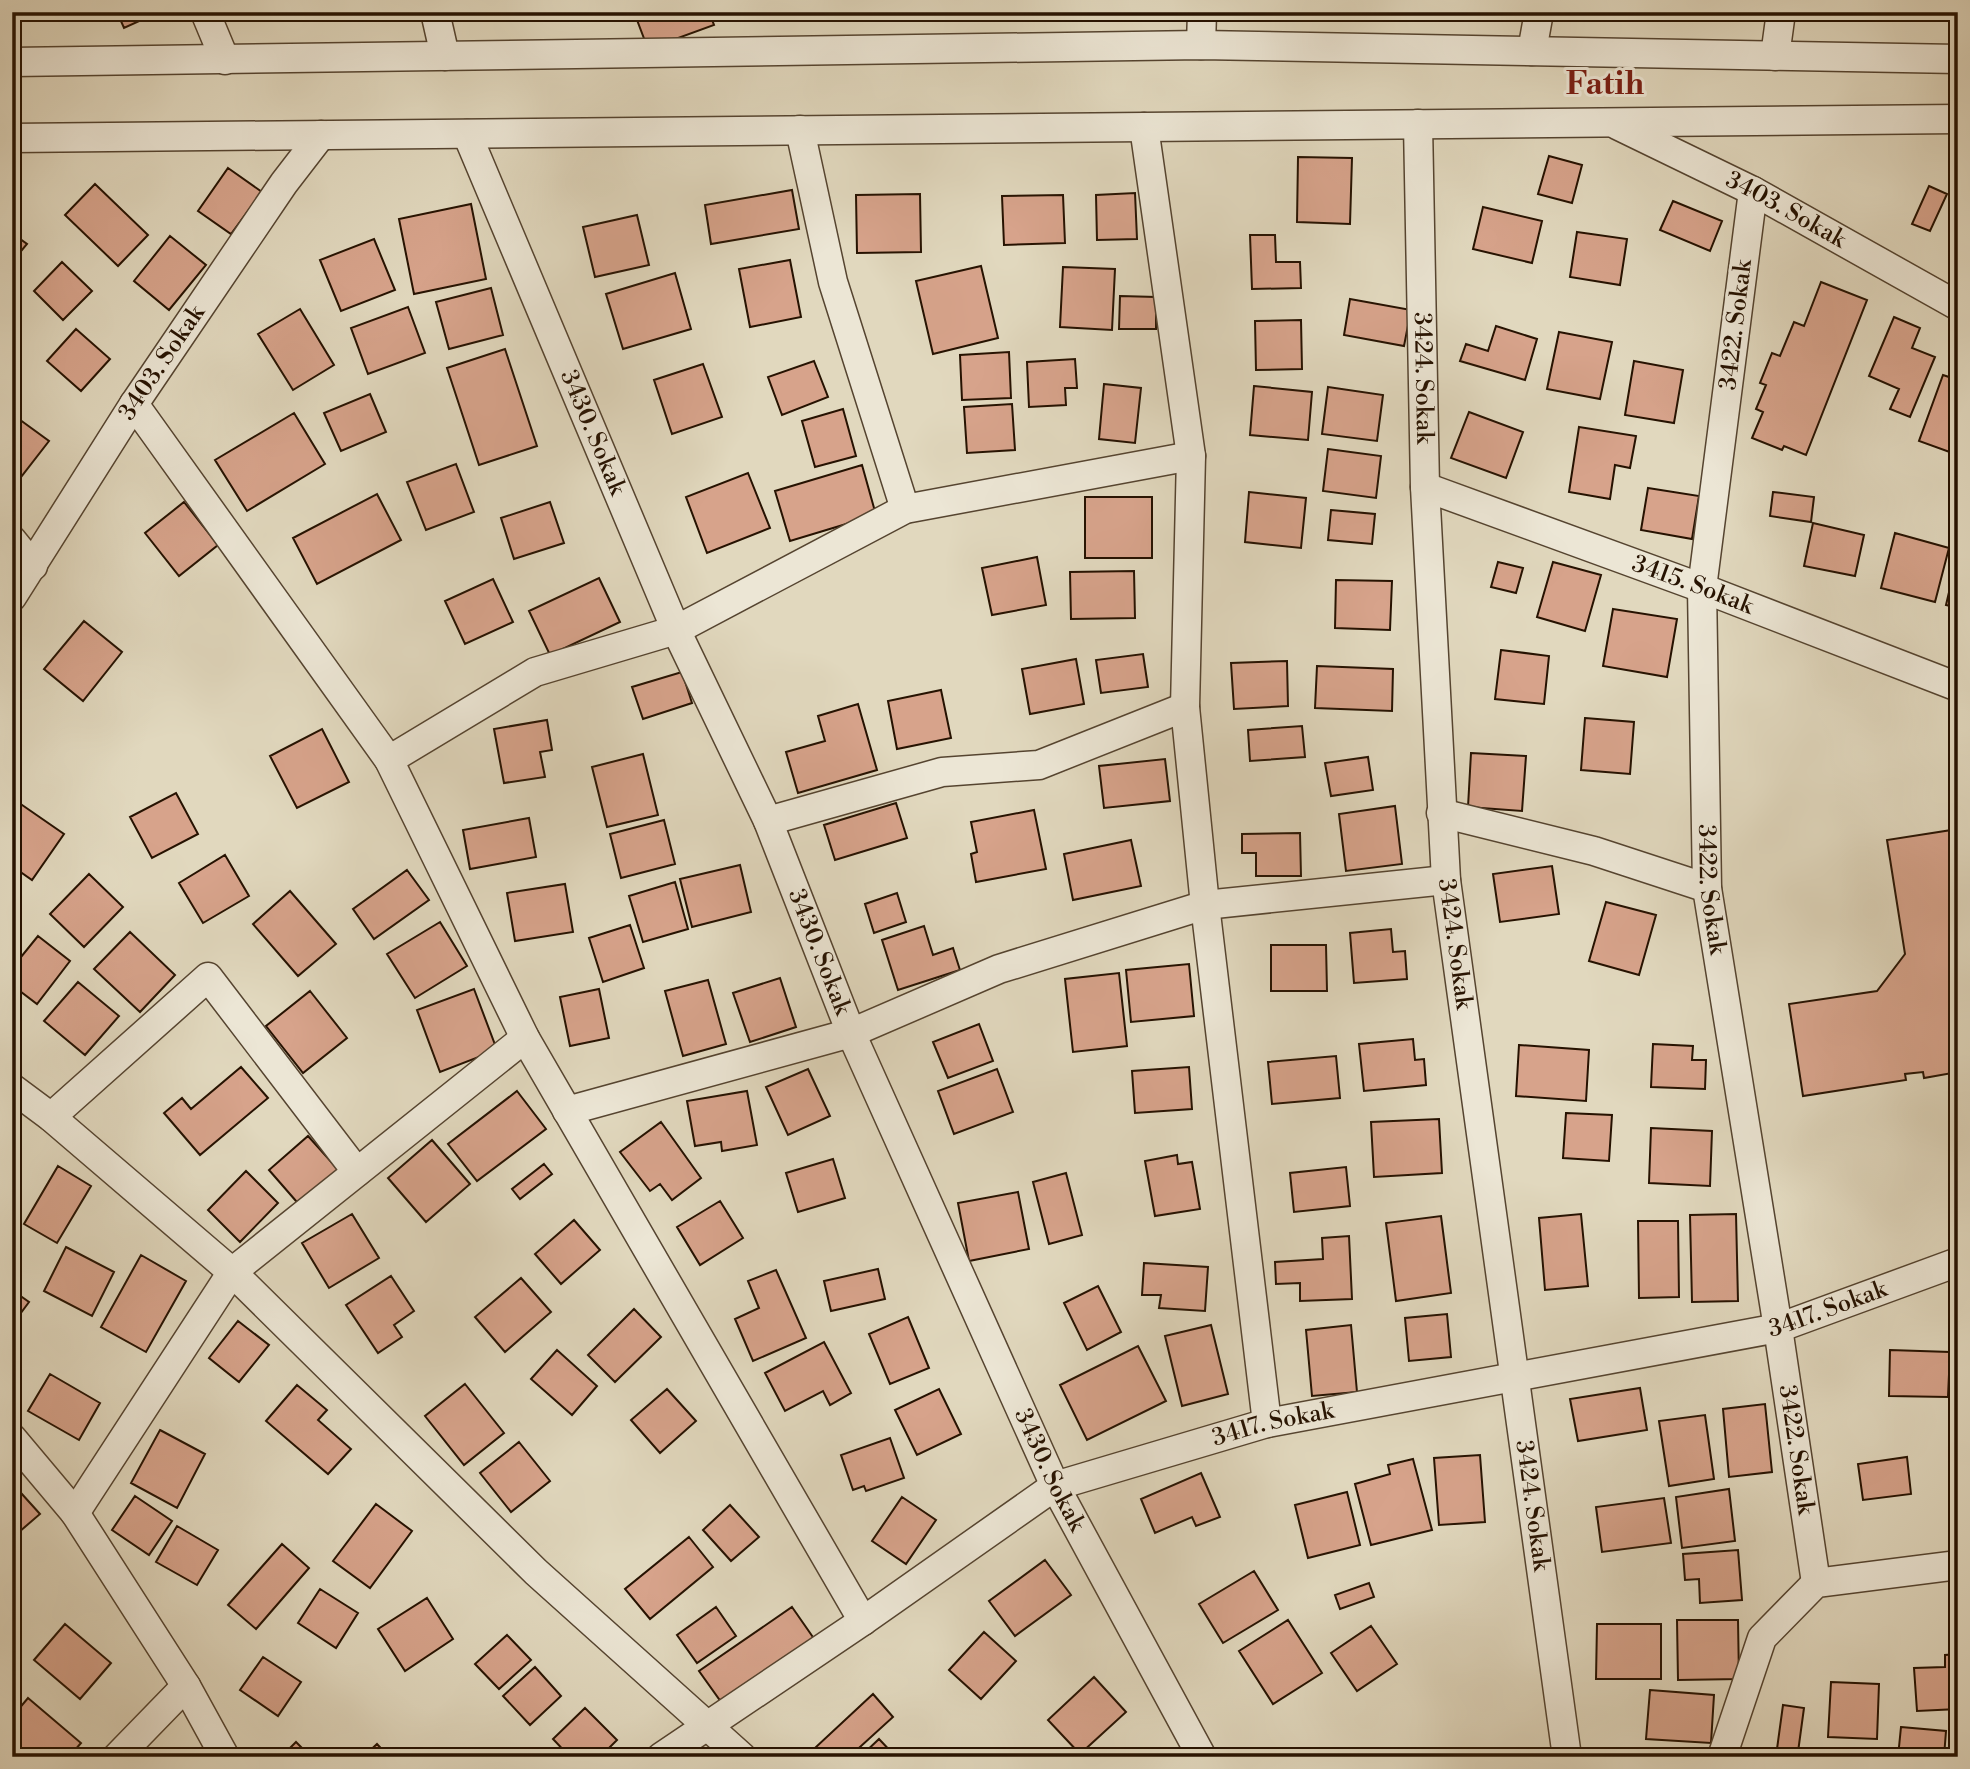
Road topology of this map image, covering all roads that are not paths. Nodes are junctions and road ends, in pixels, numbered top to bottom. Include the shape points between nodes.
1 (205, 12) edge
2 (435, 12) edge
3 (1202, 12) edge
4 (1539, 12) edge
5 (1781, 12) edge
6 (1201, 45) junction
7 (1532, 51) junction
8 (445, 56) junction
9 (1775, 56) junction
10 (1958, 59) edge
11 (226, 60) junction
12 (12, 62) edge
13 (1958, 119) edge
14 (1611, 122) junction
15 (1418, 124) junction
16 (1144, 127) junction
17 (800, 131) junction
18 (467, 134) junction
19 (321, 135) junction
20 (12, 138) edge
21 (1753, 191) junction
22 (1958, 306) edge
23 (134, 404) junction
24 (1191, 456) junction
25 (1425, 487) junction
26 (905, 509) junction
27 (12, 540) edge
28 (33, 566) junction
29 (1702, 588) junction
30 (12, 597) edge
31 (676, 630) junction
32 (1958, 687) edge
33 (1185, 707) junction
34 (389, 760) junction
35 (1441, 813) junction
36 (768, 821) junction
37 (1446, 880) junction
38 (1707, 888) junction
39 (1205, 905) junction
40 (851, 1033) junction
41 (525, 1038) junction
42 (12, 1088) edge
43 (567, 1111) junction
44 (51, 1117) junction
45 (357, 1172) junction
46 (1958, 1262) edge
47 (232, 1272) junction
48 (1779, 1328) junction
49 (1516, 1376) junction
50 (1267, 1423) junction
51 (12, 1438) edge
52 (1055, 1486) junction
53 (75, 1513) junction
54 (1958, 1565) edge
55 (1816, 1583) junction
56 (863, 1621) junction
57 (186, 1686) junction
58 (708, 1726) junction
59 (117, 1757) edge
60 (225, 1757) edge
61 (661, 1757) edge
62 (742, 1757) edge
63 (1202, 1757) edge
64 (1567, 1757) edge
65 (1722, 1757) edge

1 - 11 street
2 - 8 street
3 - 6 street
4 - 7 street
5 - 9 street
6 - 7 street
6 - 8 street
7 - 9 street
8 - 11 street
9 - 10 street
11 - 12 street
13 - 14 street
14 - 15 street
14 - 21 street, 3403. Sokak
15 - 16 street
15 - 25 street, 3424. Sokak
16 - 17 street
16 - 24 street
17 - 18 street
17 - 26 street via 833,282
18 - 19 street
18 - 31 street, 3430. Sokak
19 - 20 street
19 - 23 street, 3403. Sokak
21 - 22 street, 3403. Sokak
21 - 29 street, 3422. Sokak
23 - 28 street, 3403. Sokak
23 - 34 street
24 - 26 street
24 - 33 street
25 - 29 street, 3415. Sokak
25 - 35 street, 3424. Sokak
26 - 31 street
27 - 28 street
28 - 30 street, 3403. Sokak
29 - 32 street, 3415. Sokak
29 - 38 street, 3422. Sokak
31 - 34 street via 535,673
31 - 36 street, 3430. Sokak
33 - 36 street via 1038,765 942,772
33 - 39 street
34 - 41 street
35 - 37 street, 3424. Sokak
35 - 38 street via 1594,851
36 - 40 street, 3430. Sokak
37 - 39 street
37 - 49 street, 3424. Sokak
38 - 48 street, 3422. Sokak
39 - 40 street via 999,969
39 - 50 street
40 - 43 street
40 - 52 street, 3430. Sokak
41 - 43 street
41 - 45 street
42 - 44 street
43 - 56 street
44 - 45 street via 208,977
44 - 47 street
45 - 47 street
46 - 48 street, 3417. Sokak
47 - 53 street
47 - 58 street via 537,1572
48 - 49 street, 3417. Sokak
48 - 55 street, 3422. Sokak
49 - 50 street, 3417. Sokak
49 - 64 street, 3424. Sokak
50 - 52 street, 3417. Sokak
51 - 53 street
52 - 56 street, 3417. Sokak
52 - 63 street, 3430. Sokak
53 - 57 street
54 - 55 street
55 - 65 street via 1762,1639
56 - 58 street, 3417. Sokak
57 - 59 street
57 - 60 street
58 - 61 street, 3417. Sokak
58 - 62 street

